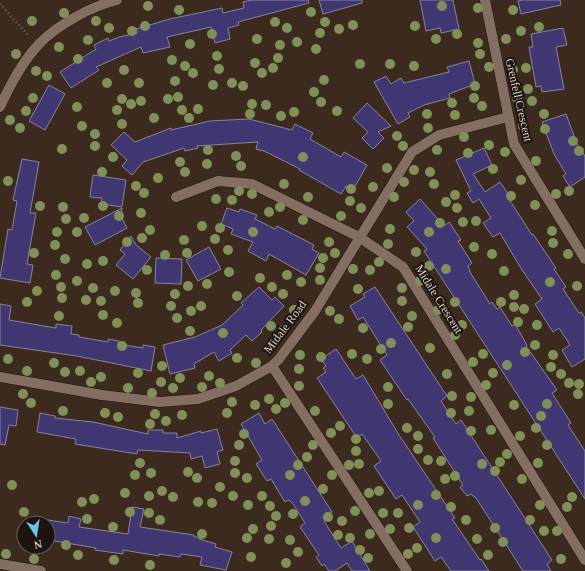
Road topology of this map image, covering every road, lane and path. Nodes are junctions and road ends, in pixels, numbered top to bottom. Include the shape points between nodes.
1 (117, 0) edge
2 (485, 0) edge
3 (0, 4) edge
4 (29, 36) dead end
5 (0, 107) edge
6 (508, 117) junction
7 (176, 197) dead end
8 (360, 237) junction
9 (585, 259) edge
10 (272, 366) junction
11 (0, 377) edge
12 (585, 560) edge
13 (0, 564) edge
14 (41, 571) edge
15 (407, 571) edge

1 - 5 street via 104,3 68,21 39,43 13,79
2 - 6 street, Grenfell Crescent
3 - 4 path
6 - 8 street, Midale Road via 439,135 412,152
6 - 9 street, Grenfell Crescent via 514,144
7 - 8 street, Midale Crescent via 218,181 252,184
8 - 10 street, Midale Road via 315,310
8 - 12 street, Midale Crescent via 403,267
10 - 11 street, Midale Road via 236,386 198,399 160,402 102,395
10 - 15 street
13 - 14 street

